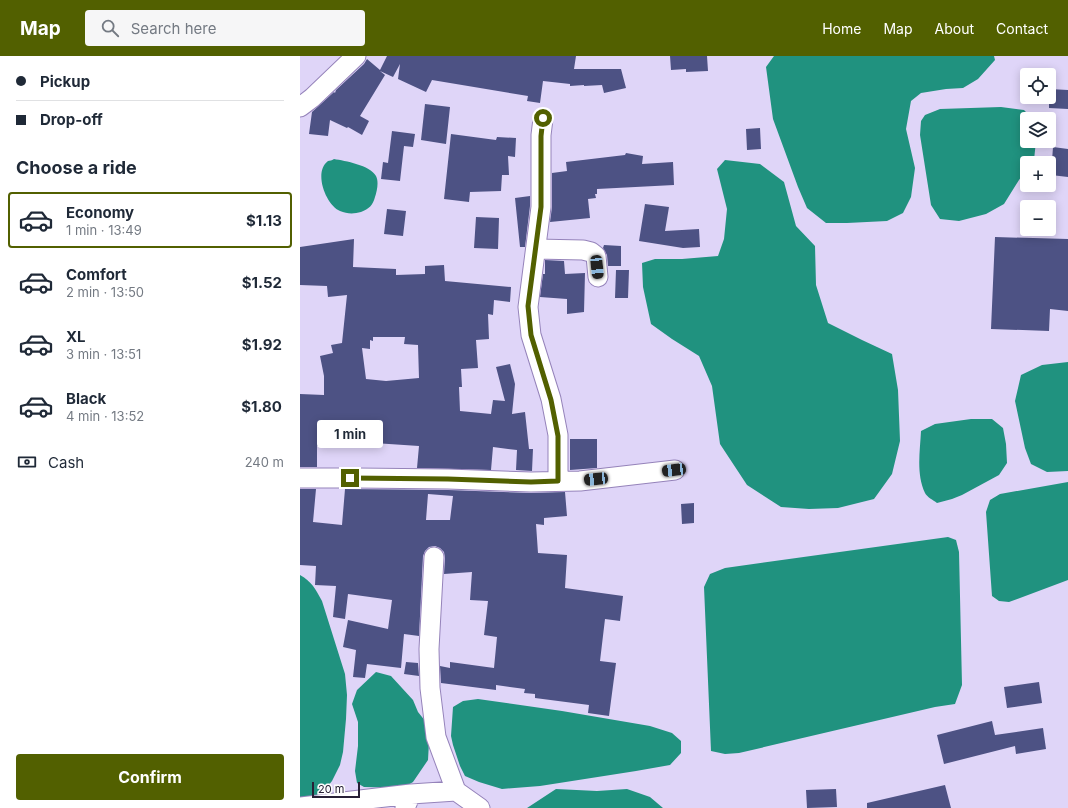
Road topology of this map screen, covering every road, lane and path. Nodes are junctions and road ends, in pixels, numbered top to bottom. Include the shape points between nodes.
1 (356, 56) edge
2 (300, 107) edge
3 (543, 118) dead end
4 (536, 249) junction
5 (598, 277) dead end
6 (674, 470) dead end
7 (300, 478) edge
8 (558, 481) junction
9 (434, 557) dead end
10 (456, 791) junction
11 (408, 801) edge
12 (300, 807) edge
13 (480, 808) edge

1 - 2 street
3 - 4 street via 541,207
4 - 5 street via 592,252 596,256
4 - 8 street via 528,306 531,335 551,400 558,436
6 - 8 street via 580,481
7 - 8 street
9 - 10 street via 429,649 430,688 436,737
10 - 11 street
10 - 13 street
11 - 12 street

